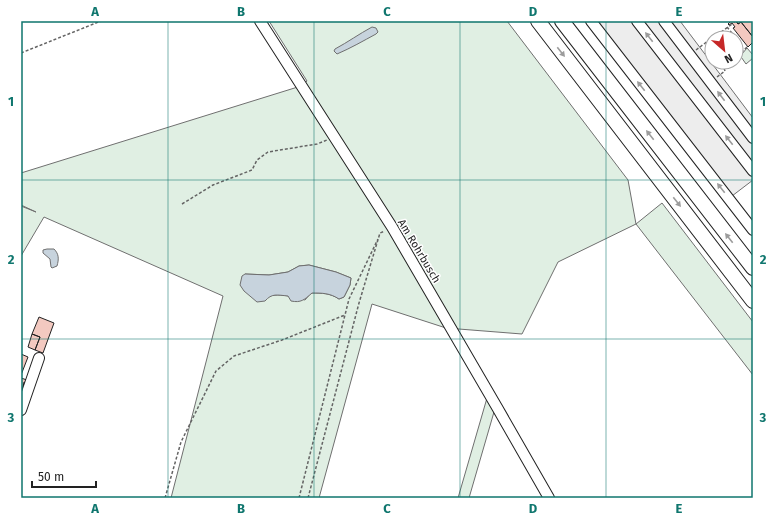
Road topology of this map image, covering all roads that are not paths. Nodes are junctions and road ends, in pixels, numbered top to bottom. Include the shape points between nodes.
1 (260, 21) edge
2 (538, 21) edge
3 (562, 21) edge
4 (591, 21) edge
5 (637, 21) edge
6 (664, 21) edge
7 (753, 138) edge
8 (753, 171) edge
9 (753, 230) edge
10 (753, 268) edge
11 (753, 301) edge
12 (39, 358) dead end
13 (21, 410) edge
14 (549, 498) edge

1 - 14 street, Am Rohrbusch via 392,227
2 -> 11 highway
10 -> 3 highway
9 -> 4 street
8 -> 5 street
7 -> 6 street
12 - 13 street

